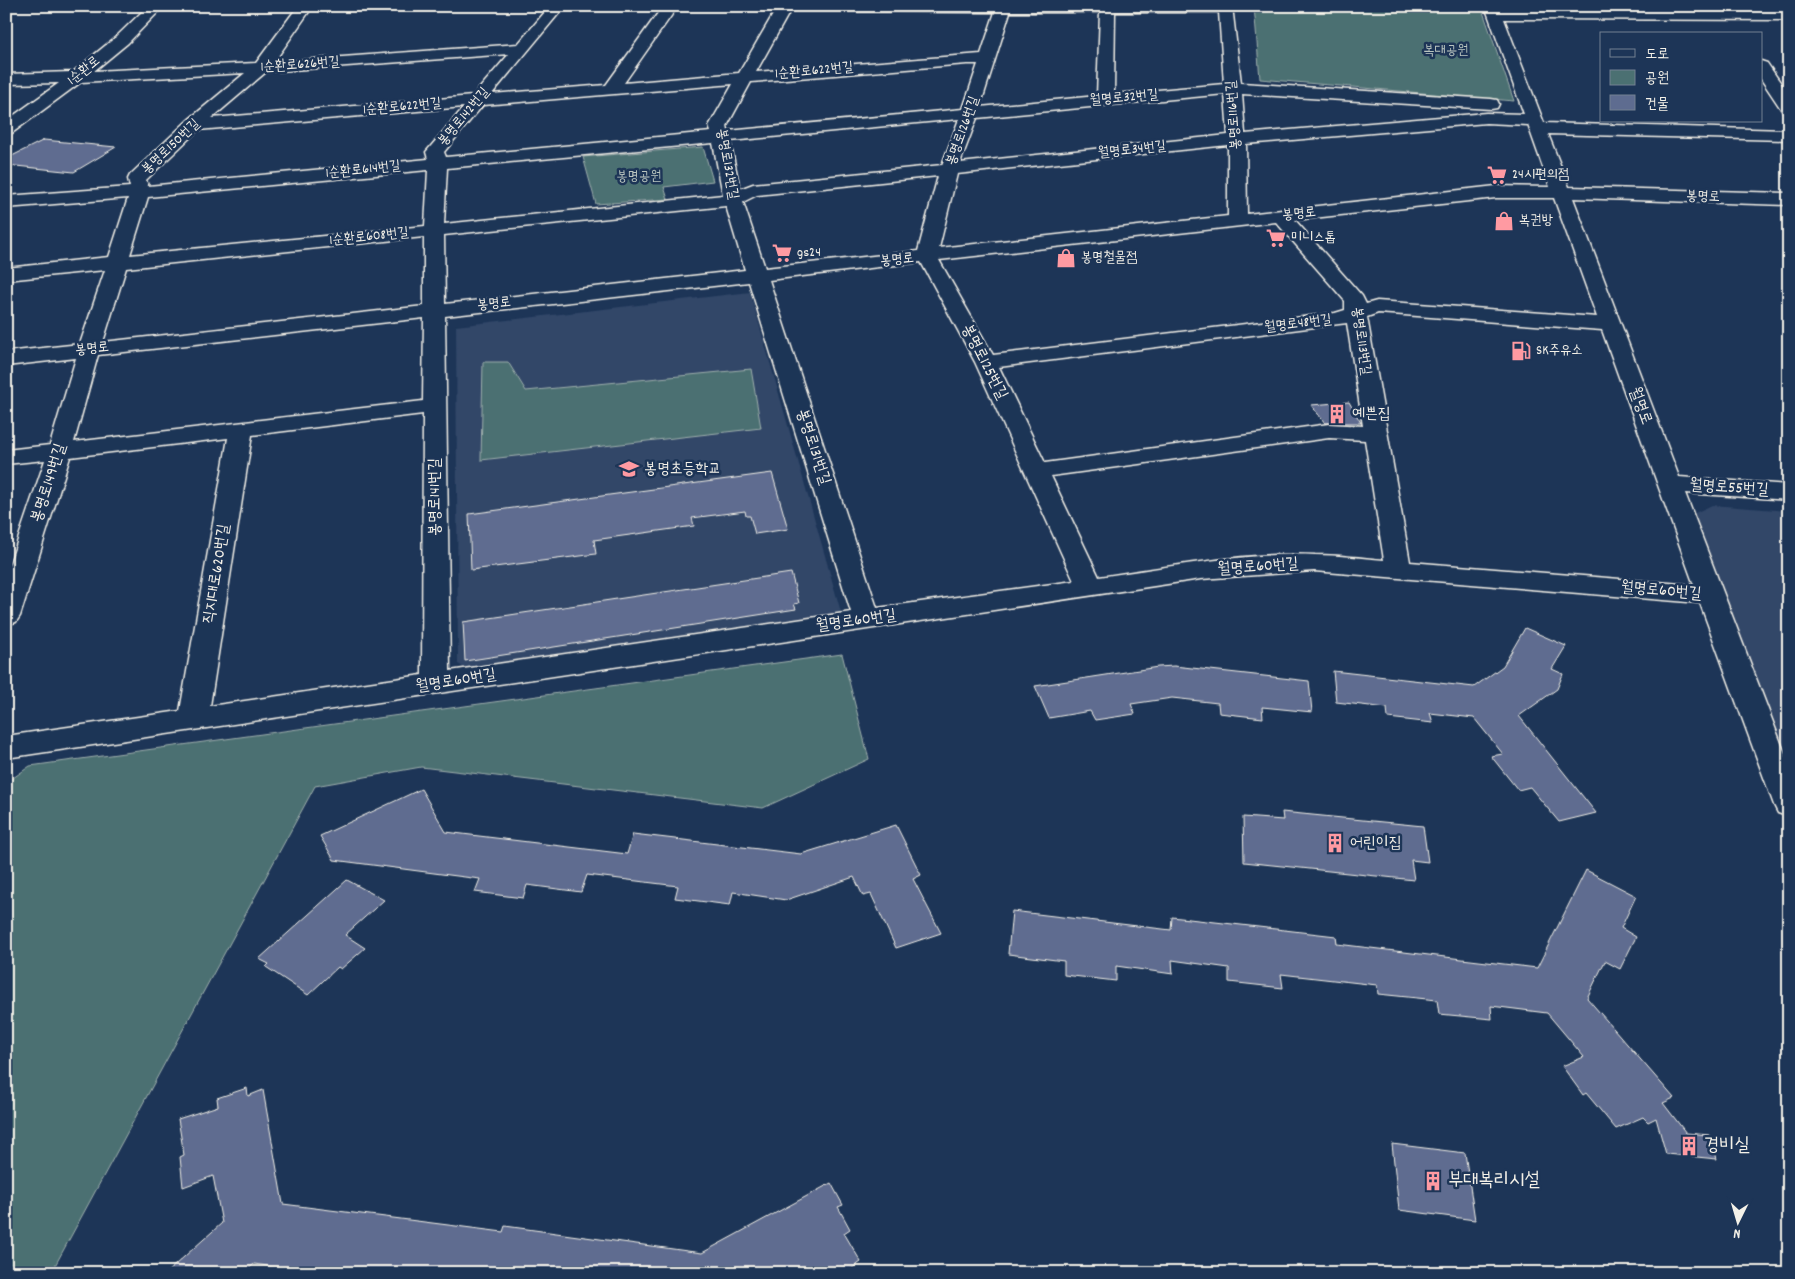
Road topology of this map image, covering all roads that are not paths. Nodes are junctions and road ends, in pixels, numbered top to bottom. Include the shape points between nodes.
1 (157, 6) edge
2 (306, 6) edge
3 (558, 6) edge
4 (671, 6) edge
5 (756, 6) edge
6 (785, 6) edge
7 (1004, 7) edge
8 (1108, 8) junction
9 (1493, 10) edge
10 (1789, 15) edge
11 (1618, 16) edge
12 (1728, 16) edge
13 (523, 48) junction
14 (987, 59) junction
15 (261, 68) junction
16 (1762, 68) edge
17 (744, 77) junction
18 (76, 78) junction
19 (6, 79) edge
20 (612, 88) junction
21 (1233, 88) junction
22 (480, 100) junction
23 (1105, 100) junction
24 (1789, 108) edge
25 (970, 112) junction
26 (1533, 118) junction
27 (1600, 122) edge
28 (1603, 122) edge
29 (193, 125) junction
30 (1673, 126) edge
31 (6, 129) edge
32 (1789, 135) edge
33 (720, 137) junction
34 (1237, 139) junction
35 (438, 162) junction
36 (949, 169) junction
37 (140, 192) junction
38 (1561, 194) junction
39 (732, 200) junction
40 (1789, 200) edge
41 (6, 202) edge
42 (1280, 216) junction
43 (1238, 221) junction
44 (434, 230) junction
45 (927, 256) junction
46 (119, 263) junction
47 (6, 274) edge
48 (757, 275) junction
49 (435, 311) junction
50 (1356, 315) junction
51 (1610, 324) junction
52 (89, 350) junction
53 (6, 359) edge
54 (986, 362) junction
55 (435, 406) junction
56 (241, 429) junction
57 (1374, 434) junction
58 (60, 450) junction
59 (6, 457) edge
60 (1036, 471) junction
61 (1669, 484) junction
62 (1789, 493) edge
63 (1398, 568) junction
64 (1090, 587) junction
65 (1711, 595) junction
66 (6, 616) edge
67 (868, 619) junction
68 (436, 684) junction
69 (193, 720) junction
70 (6, 747) edge
71 (1789, 805) edge

1 - 18 street, 1순환로
2 - 15 street, 봉명로150번길
3 - 13 street, 봉명로142번길
4 - 20 street
5 - 6 street
6 - 7 street
6 - 17 street, 봉명로132번길
7 - 8 street
7 - 14 street, 봉명로126번길
8 - 21 street, 봉명로116번길 via 1226,8
8 - 23 street
9 - 11 street
9 - 26 street, 월명로
10 - 12 street
11 - 12 street
13 - 15 street, 1순환로626번길
13 - 22 street, 봉명로142번길
14 - 17 street, 1순환로622번길
14 - 25 street, 봉명로126번길
15 - 18 street, 1순환로626번길
15 - 29 street, 봉명로150번길
16 - 24 street
17 - 20 street, 1순환로622번길
17 - 33 street, 봉명로132번길 via 718,126
18 - 19 street, 1순환로626번길
18 - 31 street, 1순환로
20 - 22 street, 1순환로622번길
21 - 23 street, 월명로32번길
21 - 26 street, 월명로32번길
21 - 34 street, 봉명로116번길
22 - 29 street, 1순환로622번길
22 - 35 street, 봉명로142번길 via 435,152
23 - 25 street, 월명로32번길
25 - 33 street, 월명로32번길
25 - 36 street, 봉명로126번길
26 - 27 street
26 - 34 street, 월명로34번길 via 1486,118 1261,140
26 - 38 street, 월명로
28 - 30 street
29 - 37 street, 봉명로150번길 via 137,179
30 - 32 street
33 - 35 street, 1순환로614번길
33 - 39 street, 봉명로132번길
34 - 36 street, 월명로34번길
34 - 43 street, 봉명로116번길
35 - 37 street, 1순환로614번길
35 - 44 street, 봉명로142번길
36 - 39 street, 월명로34번길 via 753,190
36 - 45 street, 봉명로126번길
37 - 41 street, 1순환로614번길
37 - 46 street, 봉명로150번길
38 - 40 street, 봉명로
38 - 42 street, 봉명로 via 1496,192
38 - 51 street, 월명로
39 - 44 street, 1순환로608번길
39 - 48 street, 봉명로132번길
42 - 43 street, 봉명로
42 - 50 street, 봉명로113번길 via 1355,300
43 - 45 street, 봉명로
44 - 46 street, 1순환로608번길
44 - 49 street, 봉명로142번길
45 - 48 street, 봉명로
45 - 54 street, 봉명로125번길
46 - 47 street, 1순환로608번길
46 - 52 street, 봉명로150번길
48 - 49 street, 봉명로
48 - 67 street, 봉명로131번길
49 - 52 street, 봉명로
49 - 55 street, 봉명로141번길
50 - 51 street, 월명로48번길 via 1377,307
50 - 54 street, 월명로48번길
50 - 57 street, 봉명로113번길
51 - 61 street, 월명로
52 - 53 street, 봉명로
52 - 58 street, 봉명로149번길
54 - 60 street, 봉명로125번길
55 - 56 street
55 - 68 street, 봉명로141번길
56 - 58 street
56 - 69 street, 직지대로620번길
57 - 60 street via 1329,431
57 - 63 street, 봉명로113번길
58 - 59 street
58 - 66 street, 봉명로149번길
60 - 64 street, 봉명로125번길
61 - 62 street, 월명로55번길
61 - 65 street, 월명로
63 - 64 street, 월명로60번길 via 1314,563 1252,566
63 - 65 street, 월명로60번길
64 - 67 street, 월명로60번길
65 - 71 street, 월명로
67 - 68 street, 월명로60번길
68 - 69 street, 월명로60번길
69 - 70 street, 월명로60번길

